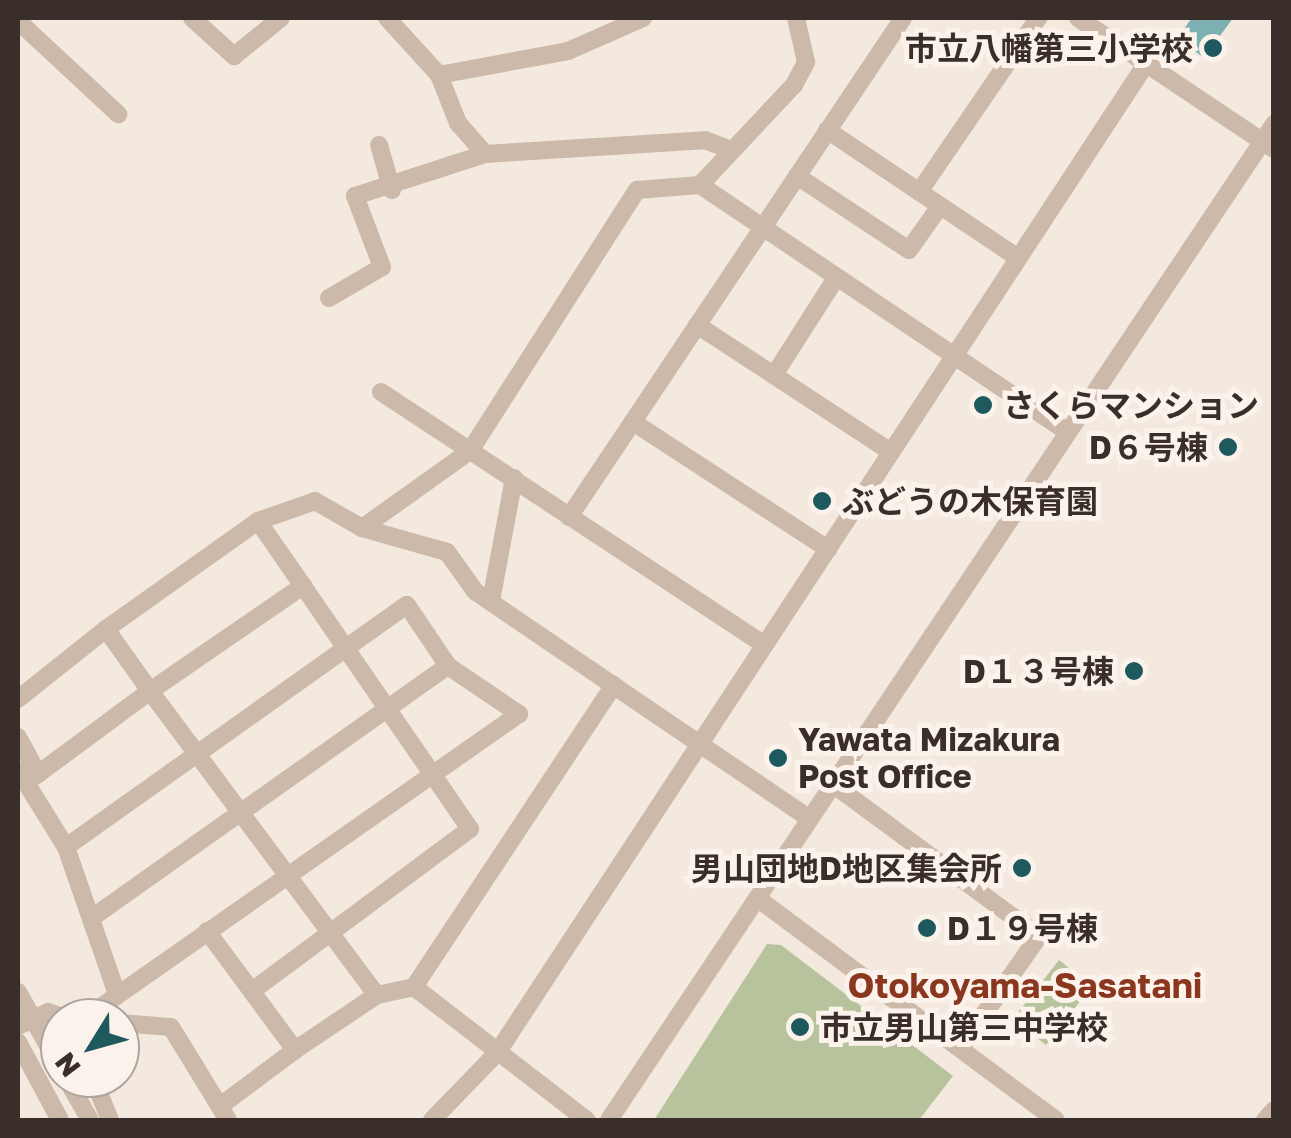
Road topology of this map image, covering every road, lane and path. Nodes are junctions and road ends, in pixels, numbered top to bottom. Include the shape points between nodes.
1 (192, 18) edge
2 (281, 18) edge
3 (386, 18) edge
4 (643, 18) edge
5 (796, 18) edge
6 (903, 18) edge
7 (1038, 18) edge
8 (1078, 18) edge
9 (18, 20) edge
10 (1146, 64) junction
11 (439, 75) junction
12 (118, 114) dead end
13 (1274, 124) edge
14 (828, 130) junction
15 (1268, 144) edge
16 (380, 145) dead end
17 (731, 150) junction
18 (484, 154) junction
19 (797, 176) junction
20 (700, 185) junction
21 (392, 190) junction
22 (919, 192) junction
23 (940, 206) junction
24 (762, 228) junction
25 (1018, 258) junction
26 (836, 278) junction
27 (330, 298) dead end
28 (697, 325) junction
29 (956, 354) junction
30 (774, 375) junction
31 (381, 392) dead end
32 (633, 422) junction
33 (1068, 432) junction
34 (470, 450) junction
35 (891, 452) junction
36 (514, 478) junction
37 (569, 517) junction
38 (258, 521) junction
39 (362, 528) junction
40 (828, 549) junction
41 (302, 586) junction
42 (491, 601) junction
43 (106, 629) junction
44 (764, 646) junction
45 (345, 648) junction
46 (448, 666) junction
47 (614, 685) junction
48 (150, 691) junction
49 (18, 700) edge
50 (387, 707) junction
51 (18, 737) edge
52 (700, 744) junction
53 (195, 752) junction
54 (432, 770) junction
55 (28, 775) edge
56 (834, 786) junction
57 (239, 812) junction
58 (810, 819) junction
59 (66, 846) junction
60 (286, 876) junction
61 (761, 901) junction
62 (94, 917) junction
63 (208, 931) junction
64 (332, 936) junction
65 (414, 987) junction
66 (252, 991) junction
67 (18, 992) edge
68 (116, 994) junction
69 (377, 996) junction
70 (111, 998) edge
71 (140, 1025) edge
72 (40, 1031) edge
73 (18, 1042) edge
74 (961, 1047) junction
75 (295, 1050) junction
76 (497, 1053) junction
77 (77, 1098) edge
78 (1274, 1110) edge
79 (224, 1113) edge
80 (60, 1120) edge
81 (90, 1120) edge
82 (432, 1120) edge
83 (588, 1120) edge
84 (609, 1120) edge
85 (1056, 1120) edge
86 (1266, 1120) edge

1 - 2 street via 234,56
3 - 11 street
4 - 11 street via 568,51
5 - 17 street via 806,62 770,120
6 - 14 street
7 - 22 street
8 - 10 street
9 - 12 street
10 - 15 street
10 - 25 street
11 - 18 street via 458,123
13 - 15 street
14 - 19 street
14 - 22 street
15 - 33 street
16 - 21 street
17 - 18 street via 705,140
17 - 20 street
18 - 21 street
19 - 23 street via 909,250
19 - 24 street
20 - 24 street
20 - 34 street via 637,190
21 - 27 street via 355,196 382,267
22 - 23 street
23 - 25 street
24 - 26 street
24 - 28 street
25 - 29 street
26 - 29 street
26 - 30 street
28 - 30 street
28 - 32 street
29 - 33 street
29 - 35 street
30 - 35 street
31 - 34 street
32 - 37 street
32 - 40 street
33 - 56 street
34 - 36 street
34 - 39 street
35 - 40 street
36 - 37 street
36 - 42 street
37 - 44 street
38 - 39 street via 315,500
38 - 41 street
38 - 43 street
39 - 42 street via 447,552
40 - 44 street
41 - 45 street
41 - 48 street
42 - 47 street
43 - 48 street
43 - 49 street
44 - 52 street
45 - 46 street via 407,605
45 - 50 street
45 - 53 street
46 - 50 street
46 - 54 street via 519,714
47 - 52 street
47 - 65 street
48 - 53 street
48 - 55 street
50 - 54 street
50 - 57 street
51 - 55 street
52 - 58 street
52 - 76 street
53 - 57 street
53 - 59 street
54 - 60 street
54 - 64 street via 467,818 465,840
55 - 59 street
56 - 58 street
56 - 74 street via 1040,936
57 - 60 street
57 - 62 street
58 - 61 street
59 - 62 street
60 - 63 street
60 - 64 street
61 - 74 street
61 - 84 street
62 - 68 street
63 - 66 street
63 - 68 street
64 - 66 street
64 - 69 street
65 - 69 street
65 - 76 street
66 - 75 street
67 - 72 street
68 - 70 street
69 - 75 street
71 - 79 street via 171,1027
73 - 80 street
74 - 85 street
75 - 79 street
76 - 82 street
76 - 83 street
77 - 81 street
78 - 86 street

